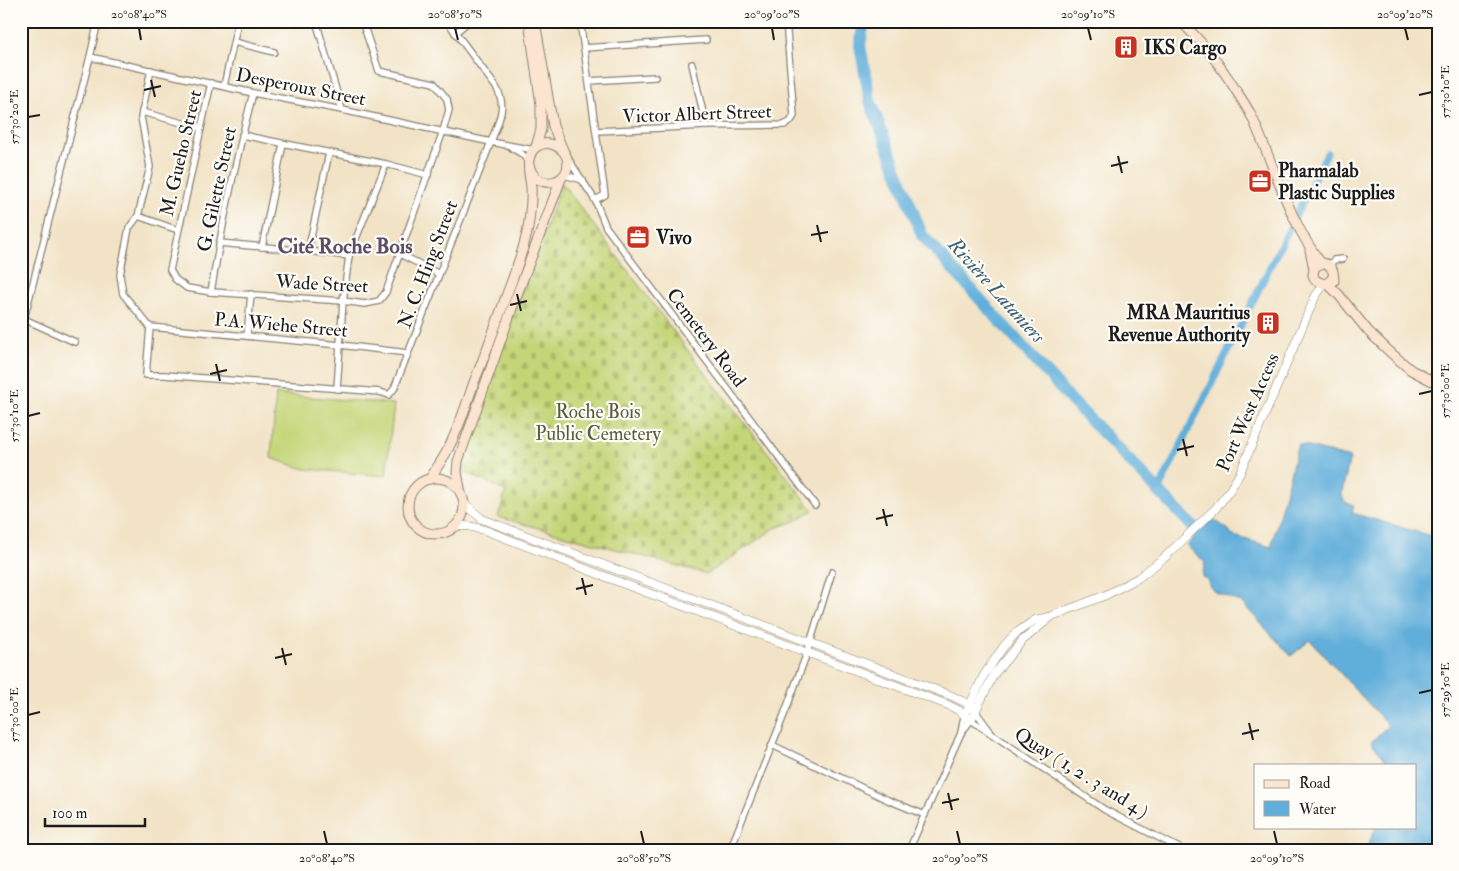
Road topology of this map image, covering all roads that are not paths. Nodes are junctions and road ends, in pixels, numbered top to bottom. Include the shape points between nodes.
1 (98, 21) edge
2 (238, 21) edge
3 (316, 21) edge
4 (362, 21) edge
5 (447, 21) edge
6 (469, 21) edge
7 (528, 21) edge
8 (535, 21) edge
9 (580, 21) edge
10 (786, 21) edge
11 (1180, 21) edge
12 (455, 33) junction
13 (706, 40) dead end
14 (234, 42) junction
15 (584, 48) junction
16 (274, 52) dead end
17 (90, 57) junction
18 (692, 64) dead end
19 (151, 70) junction
20 (655, 77) dead end
21 (589, 81) junction
22 (211, 83) junction
23 (224, 86) junction
24 (253, 93) junction
25 (342, 110) junction
26 (142, 112) junction
27 (706, 126) junction
28 (201, 128) junction
29 (443, 131) junction
30 (596, 131) junction
31 (242, 135) junction
32 (491, 142) junction
33 (283, 144) junction
34 (505, 144) junction
35 (535, 148) junction
36 (329, 153) junction
37 (565, 154) junction
38 (386, 164) junction
39 (529, 164) junction
40 (428, 175) junction
41 (562, 178) junction
42 (583, 180) junction
43 (594, 200) junction
44 (138, 216) junction
45 (178, 230) junction
46 (219, 243) junction
47 (262, 247) junction
48 (308, 251) junction
49 (400, 254) junction
50 (349, 256) junction
51 (1343, 259) dead end
52 (1321, 266) junction
53 (440, 274) junction
54 (175, 279) joint
55 (1325, 281) junction
56 (211, 292) junction
57 (251, 294) junction
58 (343, 301) junction
59 (150, 328) junction
60 (247, 336) junction
61 (75, 342) dead end
62 (340, 345) junction
63 (408, 353) junction
64 (1438, 384) edge
65 (337, 388) junction
66 (430, 479) junction
67 (462, 498) junction
68 (816, 506) dead end
69 (454, 527) junction
70 (832, 572) dead end
71 (811, 642) junction
72 (807, 653) junction
73 (973, 708) junction
74 (968, 718) junction
75 (992, 733) junction
76 (772, 745) junction
77 (925, 816) junction
78 (730, 850) edge
79 (909, 850) edge
80 (1184, 850) edge

1 - 17 street
2 - 14 street
3 - 25 street
4 - 29 street, Wade Street via 379,71 434,82 447,99 449,110
5 - 12 street
6 - 12 street
7 - 35 main road via 541,111 541,130
8 - 37 main road via 553,126
9 - 15 street
10 - 27 street, Victor Albert Street via 794,116 790,122 784,125
11 - 52 main road via 1209,50 1250,113 1309,248
12 - 32 street, N. C. Hing Street via 502,96 502,109
13 - 15 street
14 - 16 street
14 - 23 street
15 - 21 street
17 - 19 street, Desperoux Street
17 - 61 street via 24,319
18 - 27 street
19 - 22 street, Desperoux Street
19 - 26 street
20 - 21 street
21 - 30 street
22 - 23 street, Desperoux Street
22 - 28 street, M. Gueho Street
23 - 24 street, Desperoux Street
24 - 25 street, Desperoux Street
24 - 31 street, G. Gilette Street
25 - 29 street, Desperoux Street
26 - 28 street
26 - 44 street via 150,167
27 - 30 street, Victor Albert Street
28 - 45 street, M. Gueho Street
29 - 32 street, Desperoux Street
29 - 40 street, Wade Street
30 - 43 street via 605,195
31 - 33 street
31 - 46 street, G. Gilette Street
32 - 34 street, Desperoux Street
32 - 53 street, N. C. Hing Street
33 - 36 street
33 - 47 street
34 - 35 street, Desperoux Street
34 - 39 street via 522,154
35 - 37 main road via 553,144
35 - 39 main road
36 - 38 street
36 - 48 street
37 - 41 main road via 568,164
37 - 42 street, Cemetery Road
38 - 40 street
38 - 50 street
39 - 41 main road via 530,171 545,183
39 - 66 main road via 531,206 522,252 464,411 447,451
40 - 49 street, Wade Street
41 - 42 street via 568,176
41 - 67 main road via 460,454 456,472
42 - 43 street, Cemetery Road
43 - 68 street, Cemetery Road via 606,227
44 - 45 street
44 - 59 street via 129,228 120,275 122,294
45 - 54 street, M. Gueho Street via 170,270
46 - 47 street
46 - 56 street, G. Gilette Street
47 - 48 street
48 - 50 street
49 - 53 street
49 - 58 street, Wade Street via 386,292 379,301 365,304
50 - 58 street
51 - 52 street
52 - 55 main road via 1313,275
52 - 55 main road via 1333,269
53 - 63 street, N. C. Hing Street
54 - 56 street, Wade Street via 187,288
55 - 64 main road via 1368,331 1391,352 1411,370
55 - 73 street, Port West Access via 1315,297 1240,475 1228,493 1171,552 1138,578 1106,595 1035,620 1011,638 984,675
56 - 57 street, Wade Street
57 - 58 street, Wade Street
57 - 60 street
58 - 62 street
59 - 60 street, P.A. Wiehe Street
59 - 65 street via 146,375
60 - 62 street, P.A. Wiehe Street
62 - 63 street, P.A. Wiehe Street
62 - 65 street
63 - 65 street, N. C. Hing Street via 389,395
66 - 67 main road via 448,481 456,486
66 - 69 main road via 415,487 410,495 409,514 413,522 428,533 447,532
67 - 69 main road via 463,511
67 - 71 street via 482,519
69 - 72 street via 475,527 495,534
70 - 71 street
71 - 72 street
71 - 73 street via 952,696
72 - 74 street via 948,705
72 - 76 street
73 - 74 street, Port West Access
73 - 75 street
74 - 75 street, Quay ( 1, 2 . 3 and 4 )
74 - 77 street via 962,721 960,734
75 - 80 street, Quay ( 1, 2 . 3 and 4 ) via 1105,810
76 - 77 street
76 - 78 street
77 - 79 street

